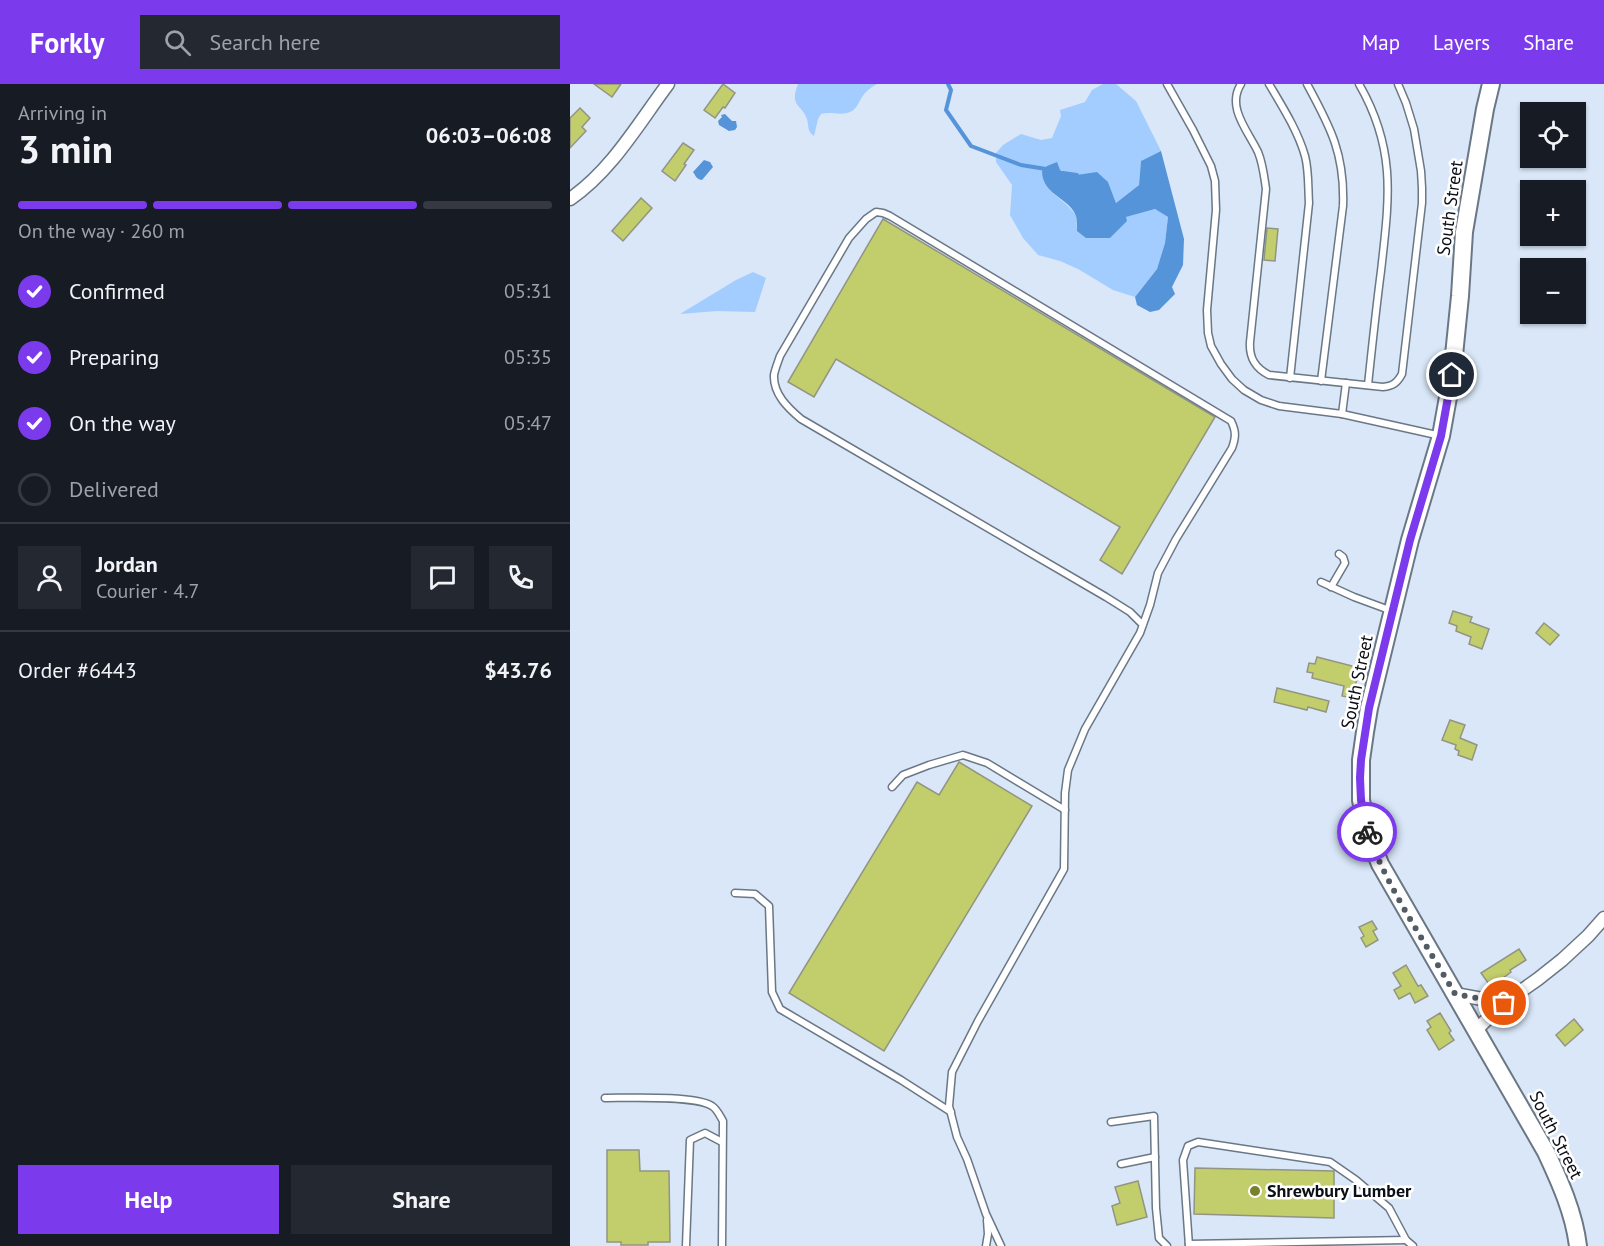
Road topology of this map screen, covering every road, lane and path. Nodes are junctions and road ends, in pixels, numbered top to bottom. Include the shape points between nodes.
1 (668, 84) edge
2 (1167, 84) edge
3 (1241, 84) edge
4 (1269, 84) edge
5 (1307, 84) edge
6 (1359, 84) edge
7 (1398, 84) edge
8 (1491, 84) edge
9 (570, 199) edge
10 (1290, 378) junction
11 (1321, 381) junction
12 (1346, 383) junction
13 (1368, 385) junction
14 (1342, 414) junction
15 (1441, 436) junction
16 (1339, 554) dead end
17 (1321, 582) dead end
18 (1330, 587) junction
19 (1393, 611) junction
20 (1143, 625) junction
21 (892, 787) dead end
22 (1065, 810) junction
23 (735, 893) dead end
24 (1604, 918) edge
25 (1455, 994) junction
26 (1504, 1003) junction
27 (1476, 1030) junction
28 (605, 1098) dead end
29 (951, 1112) junction
30 (1111, 1122) dead end
31 (722, 1142) junction
32 (1155, 1157) junction
33 (1121, 1164) dead end
34 (986, 1214) junction
35 (1406, 1240) junction
36 (1189, 1245) edge
37 (686, 1246) edge
38 (722, 1246) edge
39 (986, 1246) edge
40 (1001, 1246) edge
41 (1167, 1246) edge
42 (1413, 1246) edge
43 (1578, 1246) edge

1 - 9 street via 612,160
2 - 14 lane via 1198,139 1215,181 1207,310 1211,346 1232,379 1262,400 1278,406
3 - 10 lane via 1235,98 1236,111 1262,164 1266,189 1249,351 1262,372
4 - 10 lane via 1298,137 1308,179 1309,203
5 - 11 lane via 1334,137 1344,187
6 - 13 lane via 1381,133 1389,192
7 - 13 lane via 1414,129 1422,203 1402,374 1392,386
8 - 15 street, South Street via 1464,232 1452,375
10 - 11 lane
11 - 12 lane
12 - 13 lane
12 - 14 lane
14 - 15 lane
15 - 19 street, South Street
16 - 18 lane via 1345,563
17 - 18 lane
18 - 19 lane
19 - 25 street, South Street via 1369,708 1361,800 1380,864
20 - 20 lane via 1106,597 801,419 786,406 774,375 780,356 849,238 876,212 890,216 1232,421 1236,430 1232,448 1158,573
20 - 22 lane via 1085,729 1068,770
21 - 22 lane via 903,776 963,755 987,763
22 - 29 lane via 1064,869 951,1072
23 - 29 lane via 755,894 769,906 772,992 780,1009
24 - 26 street via 1562,960
25 - 26 street
25 - 27 street, South Street
26 - 27 street
27 - 43 street, South Street via 1546,1152 1562,1186
28 - 31 lane via 702,1101 715,1107 723,1121
29 - 34 lane
30 - 32 lane via 1154,1116
31 - 37 lane via 705,1133 690,1140
31 - 38 lane
32 - 33 lane
32 - 41 lane via 1159,1238
34 - 39 lane
34 - 40 lane
35 - 36 lane
35 - 36 lane via 1389,1208 1330,1162 1198,1142 1188,1146 1183,1160
35 - 42 lane

